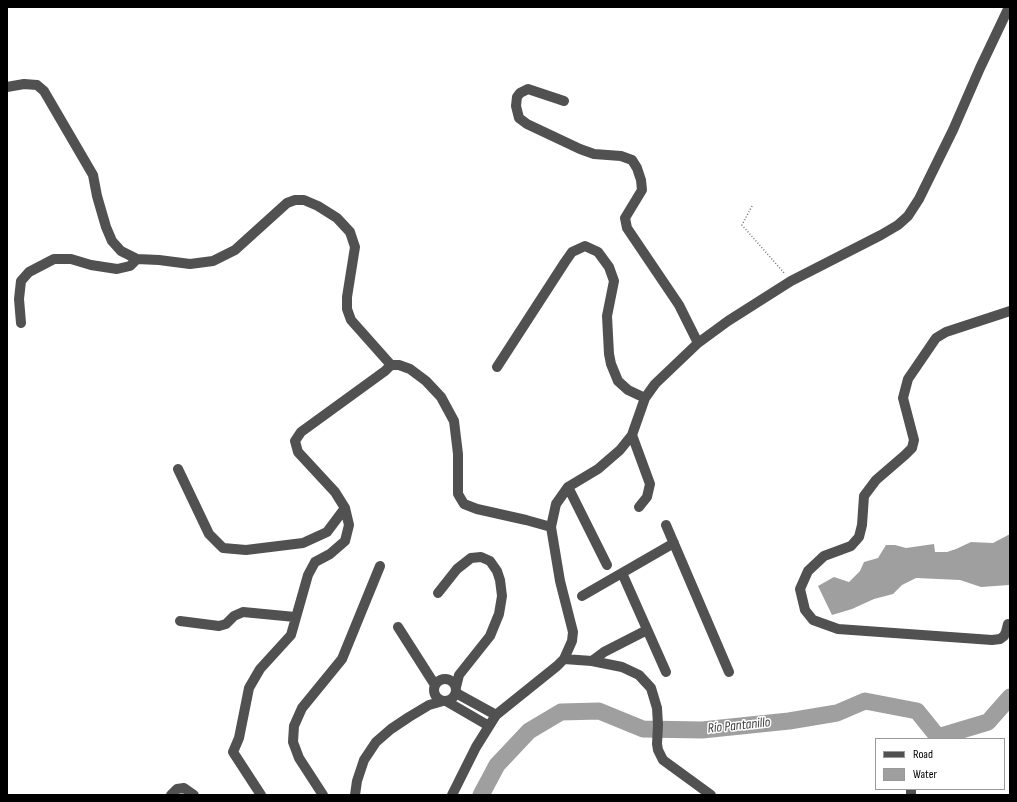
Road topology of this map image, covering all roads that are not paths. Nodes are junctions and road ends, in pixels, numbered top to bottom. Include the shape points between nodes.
1 (1009, 7) edge
2 (7, 87) edge
3 (564, 101) dead end
4 (138, 259) junction
5 (1010, 311) edge
6 (21, 323) dead end
7 (698, 343) junction
8 (391, 364) junction
9 (497, 367) dead end
10 (645, 398) junction
11 (632, 435) junction
12 (178, 469) dead end
13 (568, 487) junction
14 (639, 507) dead end
15 (345, 508) junction
16 (666, 524) dead end
17 (551, 527) junction
18 (674, 543) junction
19 (607, 565) dead end
20 (380, 566) dead end
21 (622, 573) junction
22 (438, 593) dead end
23 (582, 596) dead end
24 (295, 617) junction
25 (180, 621) dead end
26 (1008, 624) dead end
27 (398, 626) dead end
28 (647, 630) junction
29 (564, 659) junction
30 (592, 661) junction
31 (666, 672) dead end
32 (728, 672) dead end
33 (459, 674) junction
34 (437, 681) junction
35 (456, 690) junction
36 (444, 701) junction
37 (429, 705) junction
38 (496, 715) junction
39 (489, 726) junction
40 (171, 795) edge
41 (194, 795) edge
42 (261, 795) edge
43 (323, 795) edge
44 (355, 795) edge
45 (452, 795) edge
46 (711, 795) edge

1 - 7 street via 953,130 908,216 882,235 791,281
2 - 4 street via 37,85 44,91 93,175 112,241 121,251
3 - 7 street via 528,90 520,93 516,106 519,118 527,124 580,149 632,160 637,168 642,190 625,218 627,228 679,305
4 - 6 street via 130,266 117,269 70,259 54,259 29,272 21,281
4 - 8 street via 190,264 213,262 235,250 287,203 304,200 338,218 350,232 355,247 347,309 351,320
5 - 26 street via 946,332 936,338 908,379 903,398 914,440 912,448 876,480 864,496 862,525 858,537 851,546 824,556 808,571 800,589 805,610 814,620 838,629 992,640 1004,636
7 - 10 street via 655,384
8 - 15 street via 301,432 295,441 298,452 336,492
8 - 17 street via 410,369 426,381 440,397 454,421 458,454 458,494 464,504 477,510
9 - 10 street via 572,252 585,246 598,252 609,267 614,281 607,316 611,364 618,380 628,390
10 - 11 street
11 - 13 street via 620,450 598,469
11 - 14 street via 650,484 647,497
12 - 15 street via 209,534 223,548 246,550 303,543 327,532
13 - 17 street via 556,504
13 - 19 street
15 - 24 street via 349,525 345,541 330,554 315,562 308,575
16 - 18 street
17 - 29 street via 560,581 573,632 572,642
18 - 21 street
18 - 32 street
20 - 43 street via 342,659 302,708 294,726 293,742 298,758
21 - 23 street
21 - 28 street
22 - 33 street via 457,569 471,558 481,557 490,561 500,580 500,608 490,636
24 - 25 street via 243,612 219,626
24 - 42 street via 290,635 260,669 249,688 233,752
27 - 34 street
28 - 30 street
28 - 31 street
29 - 30 street
29 - 38 street
30 - 46 street via 622,667 640,675 651,688 657,708 657,744 663,760
33 - 34 street
33 - 35 street
34 - 35 street via 447,678 453,681
34 - 36 street via 436,696
34 - 37 street
35 - 36 street via 452,699
35 - 38 street
36 - 37 street
36 - 39 street
37 - 44 street via 376,742 362,765
38 - 39 street
39 - 45 street
40 - 41 street via 177,788 184,788

